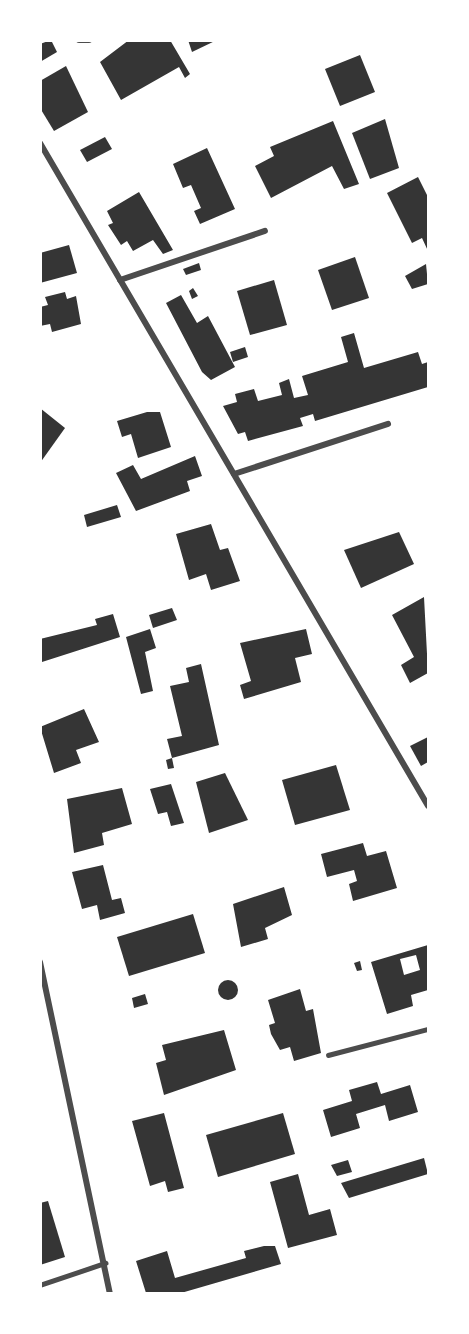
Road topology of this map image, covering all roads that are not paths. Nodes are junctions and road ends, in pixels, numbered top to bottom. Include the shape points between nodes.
1 (79, 40) edge
2 (89, 40) edge
3 (40, 143) edge
4 (265, 231) dead end
5 (120, 280) junction
6 (388, 424) dead end
7 (234, 474) junction
8 (429, 806) edge
9 (40, 962) edge
10 (429, 1029) edge
11 (328, 1055) dead end
12 (105, 1263) junction
13 (40, 1285) edge
14 (110, 1293) edge

1 - 2 street
3 - 5 street
4 - 5 street
5 - 7 street
6 - 7 street
7 - 8 street
9 - 12 street
10 - 11 lane
12 - 13 lane
12 - 14 street

